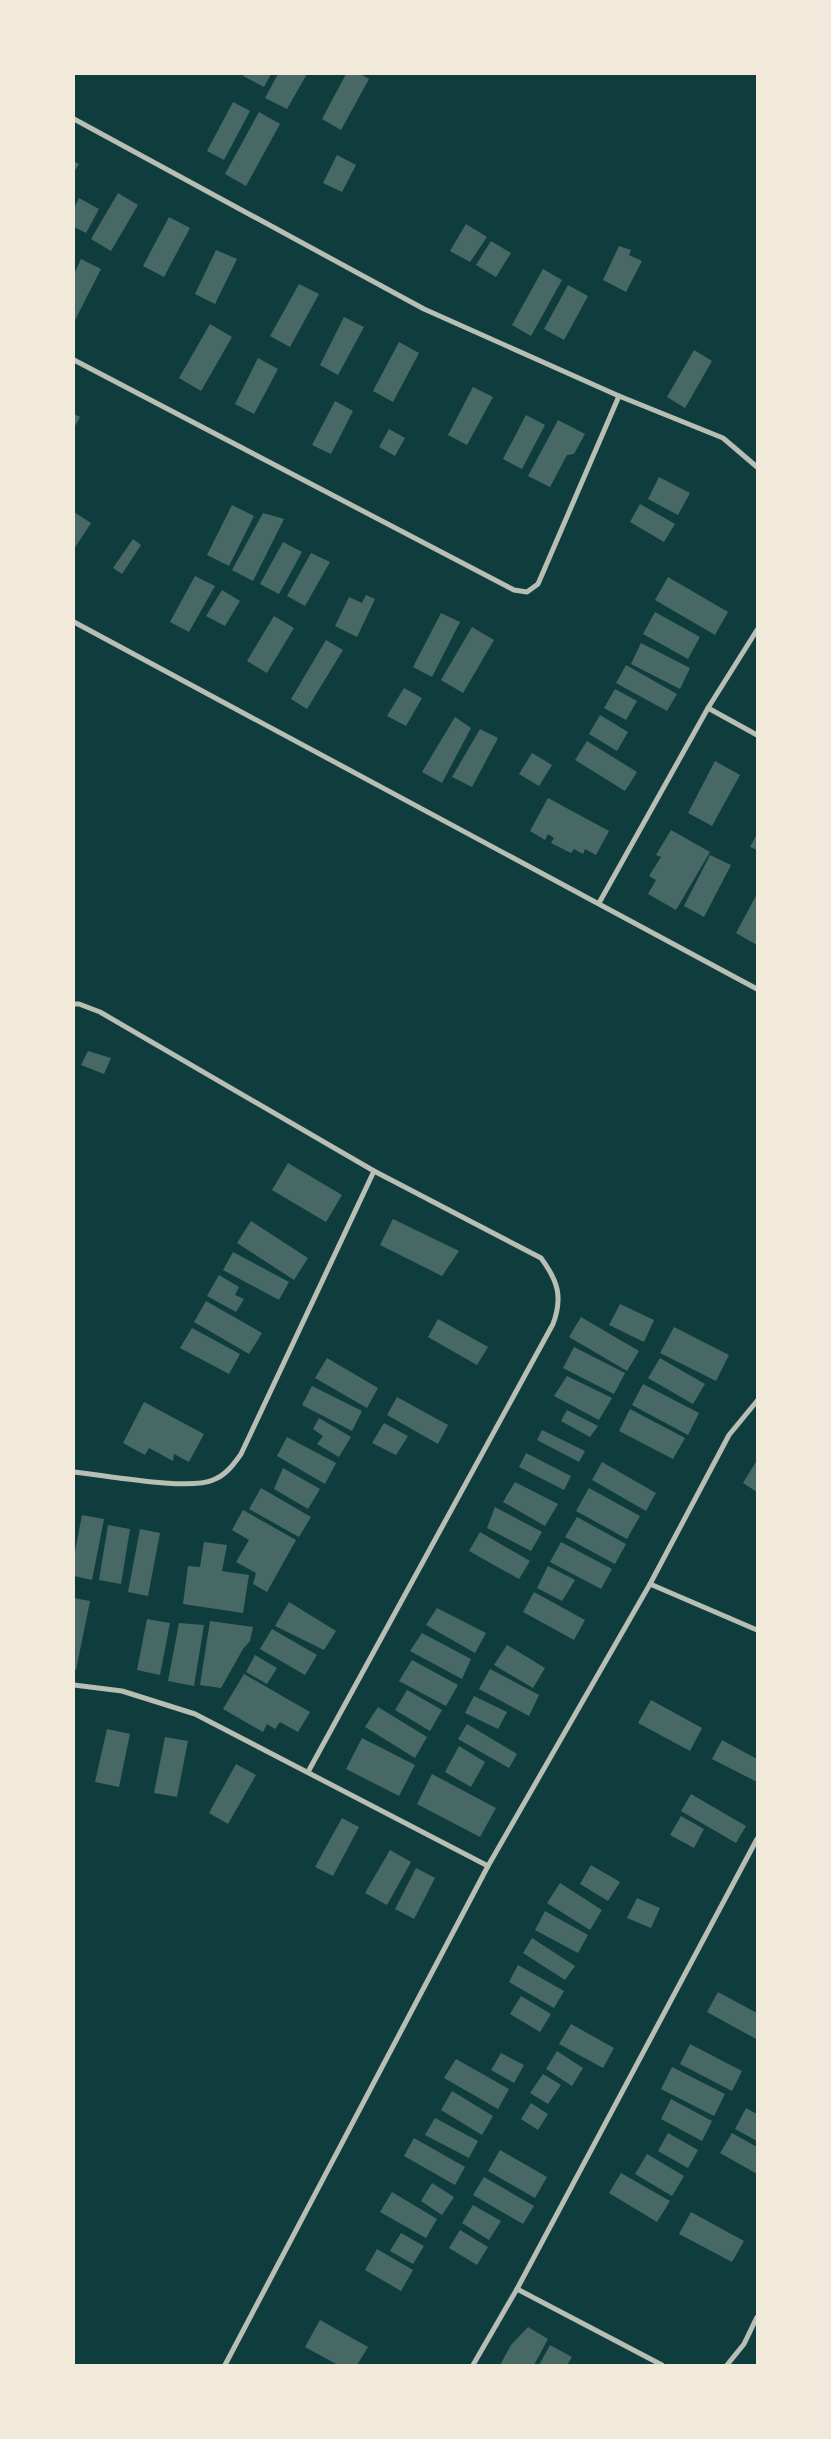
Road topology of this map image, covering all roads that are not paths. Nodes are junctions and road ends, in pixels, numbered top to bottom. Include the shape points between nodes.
1 (74, 119) edge
2 (74, 360) edge
3 (619, 396) junction
4 (757, 467) edge
5 (74, 622) edge
6 (757, 630) edge
7 (708, 708) junction
8 (757, 736) edge
9 (599, 903) junction
10 (757, 989) edge
11 (74, 1004) edge
12 (374, 1171) junction
13 (757, 1401) edge
14 (74, 1472) edge
15 (650, 1584) junction
16 (757, 1630) edge
17 (74, 1685) edge
18 (308, 1772) junction
19 (757, 1839) edge
20 (488, 1866) junction
21 (518, 2289) junction
22 (757, 2317) edge
23 (225, 2365) edge
24 (474, 2365) edge
25 (662, 2365) edge
26 (728, 2365) edge

1 - 3 street via 424,309
2 - 3 street via 514,590 527,592 538,584
3 - 4 street via 723,438
5 - 9 street
6 - 7 street
7 - 8 street
7 - 9 street
9 - 10 street
11 - 12 street via 100,1012
12 - 14 street via 241,1454 229,1471 213,1481 183,1484
12 - 18 street via 542,1258 552,1272 559,1308
13 - 15 street via 729,1434
15 - 16 street
15 - 20 street
17 - 18 street via 122,1692 195,1714
18 - 20 street
19 - 21 street
20 - 23 street
21 - 24 street
21 - 25 street
22 - 26 street via 744,2344

